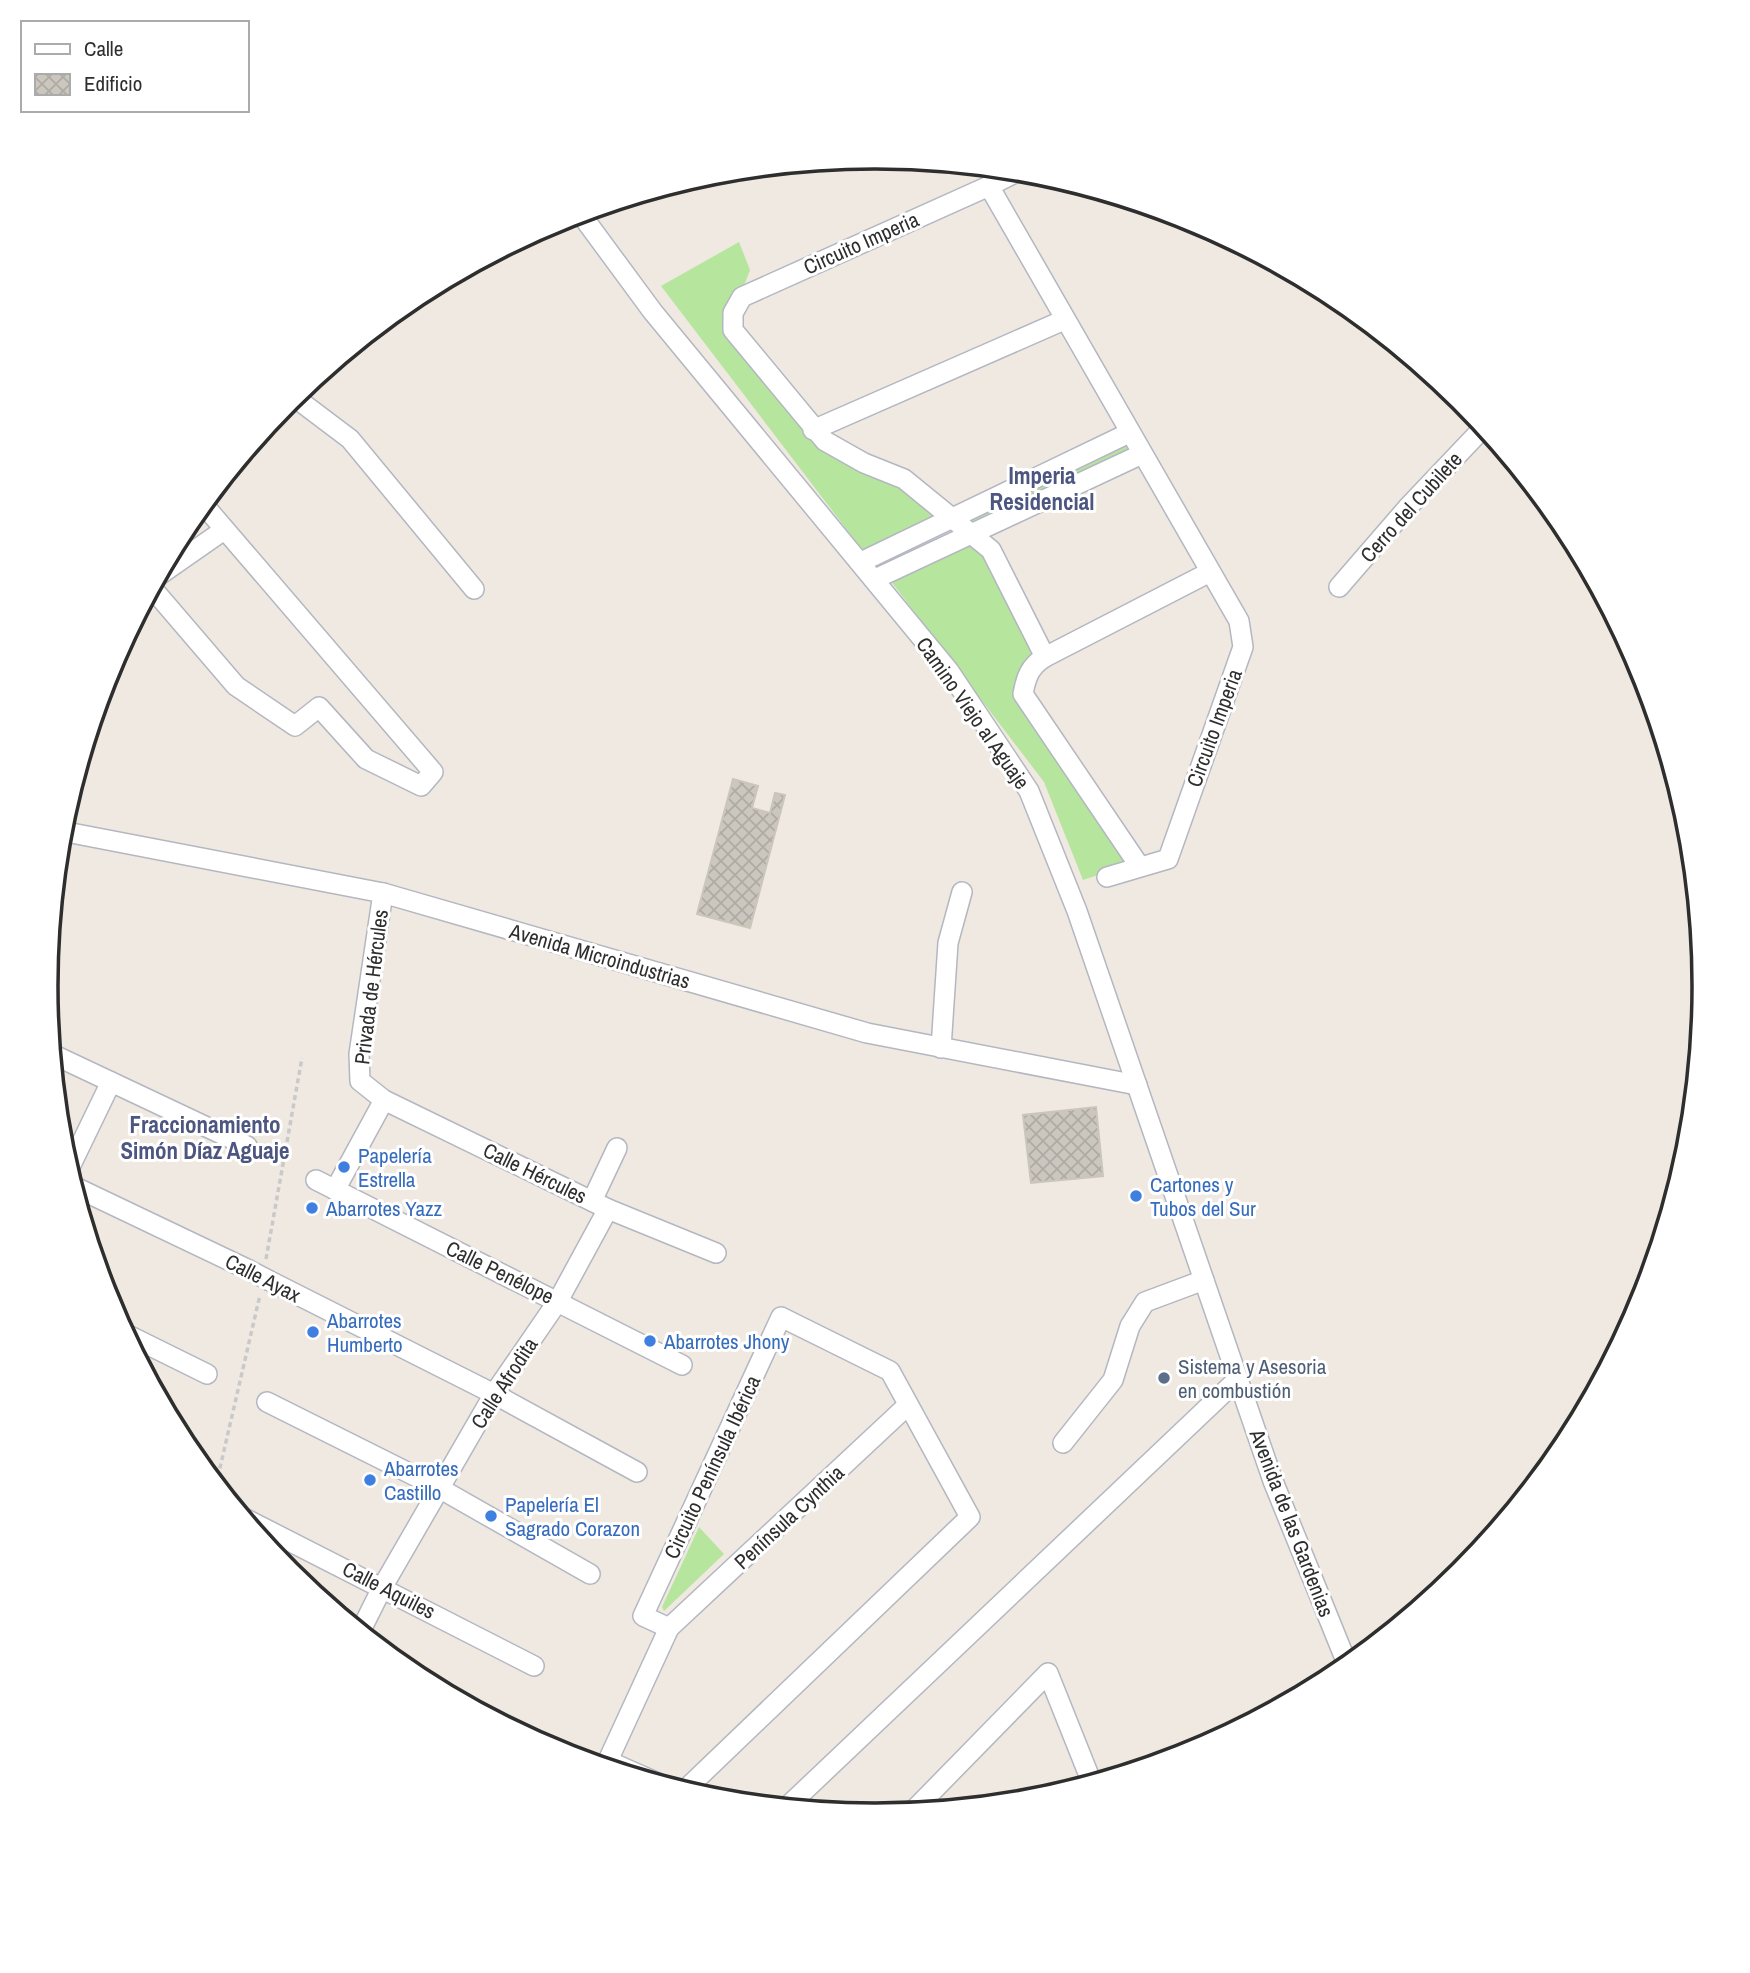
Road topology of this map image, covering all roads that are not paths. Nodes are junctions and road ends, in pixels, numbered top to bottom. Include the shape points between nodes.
1 (1002, 179) edge
2 (989, 186) junction
3 (587, 222) edge
4 (1065, 320) junction
5 (303, 403) edge
6 (813, 430) junction
7 (1129, 433) junction
8 (1477, 435) edge
9 (1142, 454) junction
10 (210, 512) edge
11 (950, 518) junction
12 (224, 530) junction
13 (973, 535) junction
14 (861, 562) junction
15 (176, 564) edge
16 (1210, 572) junction
17 (875, 579) junction
18 (1339, 587) dead end
19 (474, 589) dead end
20 (158, 595) edge
21 (1045, 657) junction
22 (72, 833) edge
23 (1140, 867) junction
24 (1107, 877) dead end
25 (962, 892) dead end
26 (383, 893) junction
27 (941, 1048) junction
28 (61, 1058) edge
29 (360, 1081) joint
30 (111, 1082) junction
31 (1137, 1086) junction
32 (384, 1100) junction
33 (247, 1146) dead end
34 (617, 1148) dead end
35 (75, 1156) edge
36 (316, 1181) dead end
37 (335, 1190) junction
38 (84, 1191) edge
39 (600, 1205) junction
40 (716, 1252) dead end
41 (1204, 1280) junction
42 (558, 1301) junction
43 (138, 1340) edge
44 (682, 1365) dead end
45 (207, 1374) dead end
46 (1237, 1380) junction
47 (494, 1394) junction
48 (267, 1402) dead end
49 (908, 1405) junction
50 (1063, 1443) dead end
51 (637, 1472) dead end
52 (439, 1488) junction
53 (263, 1527) edge
54 (590, 1574) dead end
55 (383, 1586) junction
56 (364, 1624) edge
57 (669, 1628) junction
58 (1344, 1656) edge
59 (534, 1666) dead end
60 (608, 1759) edge
61 (1089, 1775) edge
62 (693, 1783) edge
63 (795, 1799) edge
64 (922, 1802) edge

1 - 2 street
2 - 4 street, Circuito Imperia
2 - 6 street, Circuito Imperia via 742,297 733,313 733,330
3 - 14 street, Camino Viejo al Aguaje via 653,312
4 - 6 street
4 - 7 street, Circuito Imperia
5 - 19 street via 350,439
6 - 11 street, Circuito Imperia via 844,453 904,479
7 - 9 street, Circuito Imperia
7 - 11 street
8 - 18 street, Cerro del Cubilete
9 - 13 street
9 - 16 street, Circuito Imperia
10 - 12 street
11 - 13 street, Circuito Imperia
11 - 14 street
12 - 15 street
12 - 20 street via 433,772 421,786 366,759 320,707 295,726 236,686
13 - 17 street
13 - 21 street, Circuito Imperia via 990,550
14 - 17 street, Camino Viejo al Aguaje
16 - 21 street
16 - 23 street, Circuito Imperia via 1239,621 1243,647 1168,859
17 - 31 street, Camino Viejo al Aguaje via 949,671 1029,791 1077,911
21 - 23 street via 1026,676 1023,694
22 - 26 street, Avenida Microindustrias
23 - 24 street, Circuito Imperia
25 - 27 street via 948,943
26 - 27 street, Avenida Microindustrias via 867,1033
26 - 29 street, Privada de Hércules via 359,1054
27 - 31 street, Avenida Microindustrias
28 - 30 street
29 - 32 street, Calle Hércules
30 - 33 street
30 - 35 street
31 - 41 street, Camino Viejo al Aguaje
32 - 37 street
32 - 39 street, Calle Hércules
34 - 39 street, Calle Afrodita
36 - 37 street, Calle Penélope
37 - 42 street, Calle Penélope
38 - 47 street, Calle Ayax, bridge
39 - 40 street, Calle Hércules
39 - 42 street, Calle Afrodita
41 - 46 street, Camino Viejo al Aguaje
41 - 50 street via 1145,1302 1130,1325 1113,1380
42 - 44 street, Calle Penélope
42 - 47 street, Calle Afrodita
43 - 45 street
46 - 58 street, Avenida de las Gardenias
46 - 63 street
47 - 51 street, Calle Ayax
47 - 52 street, Calle Afrodita
48 - 52 street
49 - 57 street, Península Cynthia
49 - 57 street, Circuito Península Ibérica via 890,1371 782,1317 643,1616
49 - 62 street, Circuito Península Ibérica via 970,1517
52 - 54 street
52 - 55 street, Calle Afrodita
53 - 55 street, Calle Aquiles
55 - 56 street, Calle Afrodita
55 - 59 street, Calle Aquiles
57 - 60 street
61 - 64 street via 1048,1673

